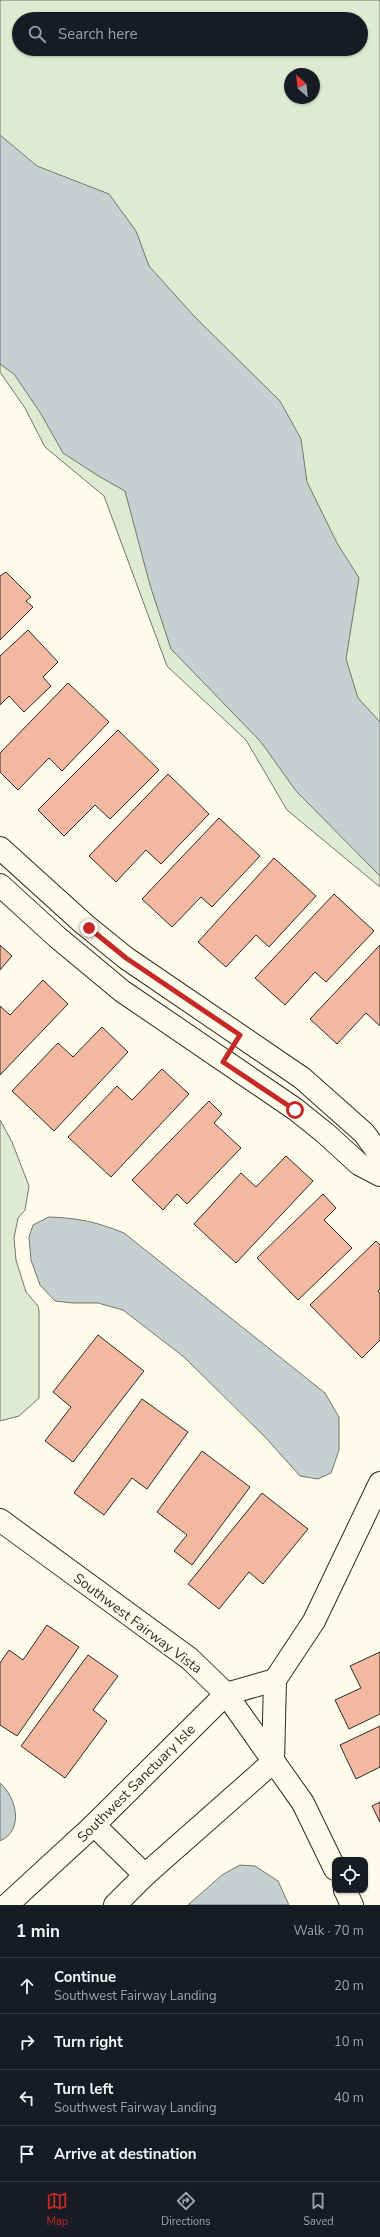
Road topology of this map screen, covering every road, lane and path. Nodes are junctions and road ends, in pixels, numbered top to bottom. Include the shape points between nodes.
1 (0, 848) edge
2 (0, 885) edge
3 (89, 928) junction
4 (70, 948) junction
5 (240, 1035) junction
6 (223, 1062) junction
7 (380, 1155) edge
8 (380, 1175) edge
9 (380, 1483) edge
10 (0, 1520) edge
11 (275, 1680) junction
12 (226, 1694) junction
13 (273, 1762) junction
14 (94, 1825) junction
15 (332, 1863) edge
16 (145, 1875) junction
17 (346, 1893) edge
18 (7, 1905) edge
19 (115, 1905) edge
20 (352, 1905) edge

1 - 3 street
2 - 4 street
3 - 4 street
3 - 5 street via 126,958
4 - 6 street via 122,991
5 - 6 street
5 - 7 street via 302,1078 364,1133
6 - 8 street via 295,1110 359,1164
9 - 11 street via 314,1621
10 - 12 street, Southwest Fairway Vista via 190,1659
11 - 12 street, Southwest Sanctuary Isle
11 - 13 street
12 - 13 street, Southwest Fairway Vista
12 - 14 street, Southwest Sanctuary Isle
13 - 15 street, Southwest Fairway Vista via 303,1803
13 - 16 street
14 - 16 street
14 - 18 street, Southwest Sanctuary Isle
16 - 19 street
17 - 20 street

